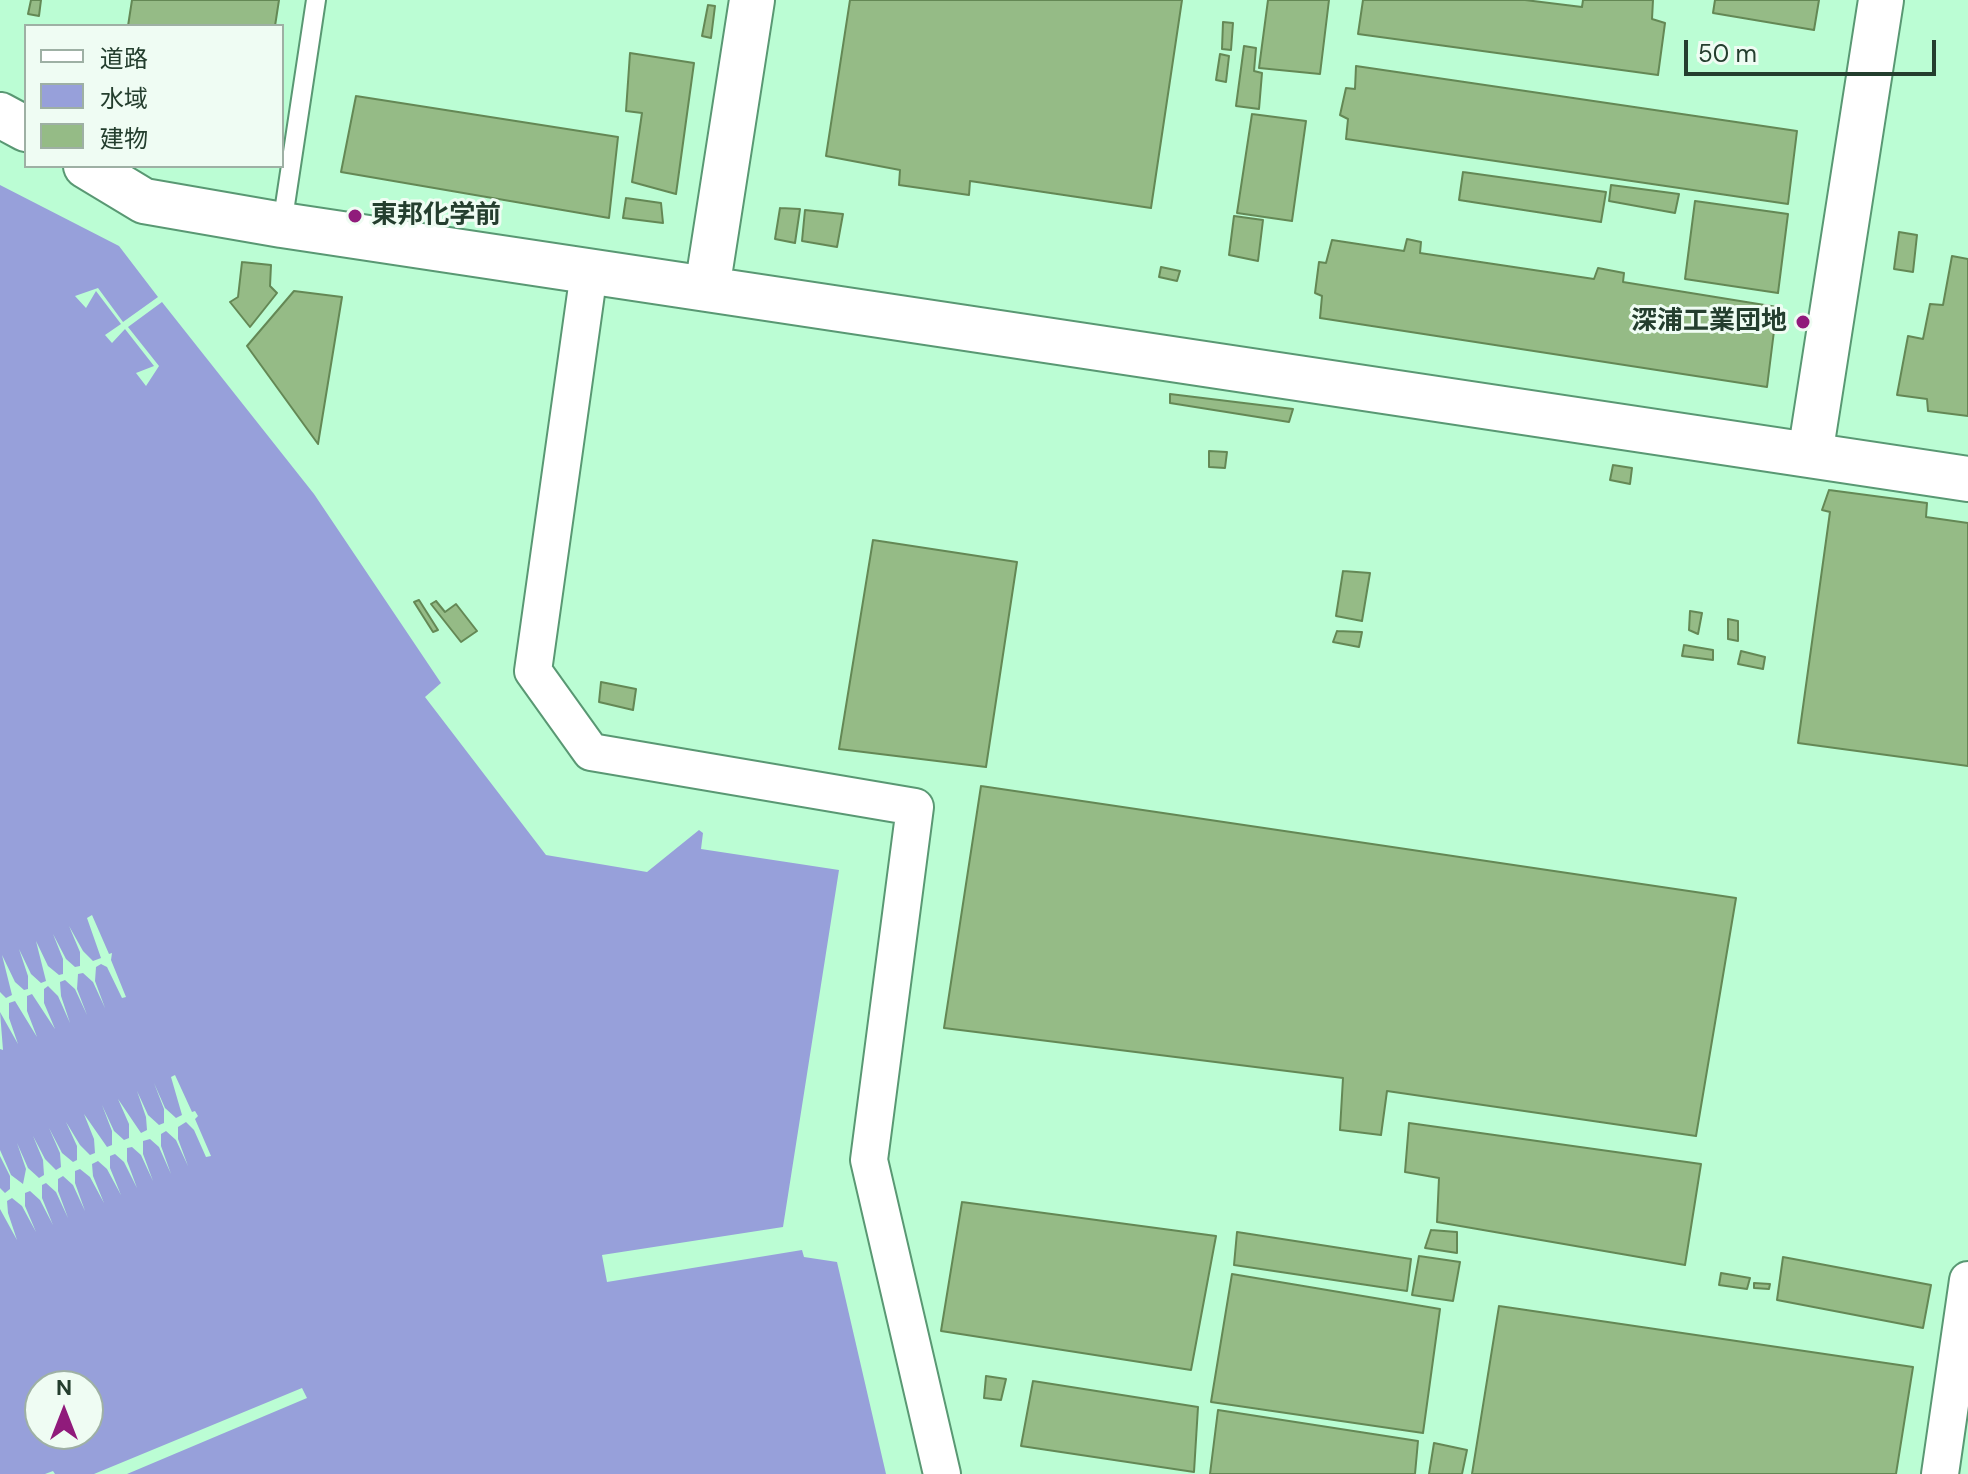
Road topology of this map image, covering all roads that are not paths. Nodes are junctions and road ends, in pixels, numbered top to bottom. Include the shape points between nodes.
1 (316, 0) edge
2 (752, 0) edge
3 (1881, 0) edge
4 (0, 115) edge
5 (24, 128) edge
6 (89, 168) edge
7 (282, 225) junction
8 (589, 272) junction
9 (707, 289) junction
10 (1810, 455) junction
11 (1968, 479) edge
12 (1968, 1280) edge
13 (942, 1474) edge
14 (1940, 1474) edge

1 - 7 lane
2 - 9 street
3 - 10 street
4 - 5 street
6 - 7 street via 144,201
7 - 8 street
8 - 9 street
8 - 13 street via 533,671 591,752 915,807 869,1160
9 - 10 street
10 - 11 street
12 - 14 street

